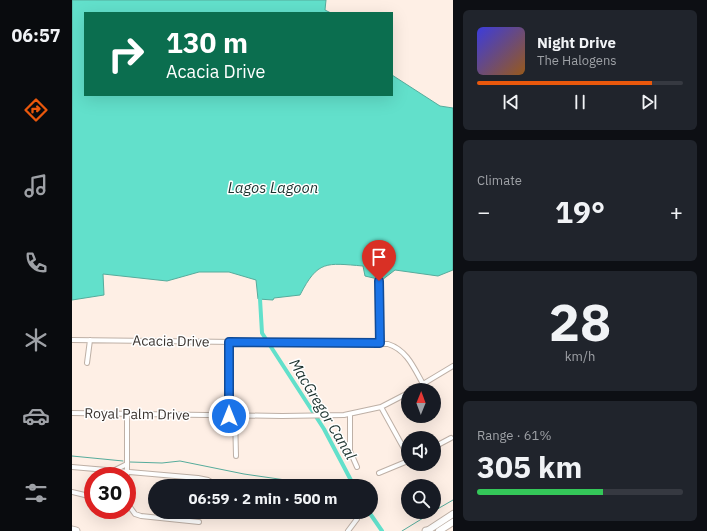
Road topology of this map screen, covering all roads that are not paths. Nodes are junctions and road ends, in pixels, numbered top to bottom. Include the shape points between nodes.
1 (379, 281) dead end
2 (72, 340) edge
3 (90, 340) junction
4 (229, 342) junction
5 (380, 343) junction
6 (88, 363) dead end
7 (453, 366) edge
8 (422, 383) edge
9 (425, 383) edge
10 (401, 397) edge
11 (381, 407) junction
12 (72, 413) edge
13 (127, 414) junction
14 (350, 414) junction
15 (229, 416) junction
16 (235, 416) junction
17 (451, 438) dead end
18 (401, 443) edge
19 (441, 443) edge
20 (236, 456) dead end
21 (127, 464) joint
22 (401, 465) edge
23 (72, 467) edge
24 (121, 467) edge
25 (357, 467) dead end
26 (84, 468) edge
27 (379, 473) dead end
28 (136, 475) edge
29 (203, 479) edge
30 (72, 492) edge
31 (84, 495) edge
32 (136, 514) edge
33 (453, 514) edge
34 (357, 519) edge
35 (199, 522) dead end
36 (453, 522) edge
37 (72, 530) edge
38 (76, 531) edge
39 (348, 531) edge
40 (427, 531) edge
41 (439, 531) edge

1 - 5 street
2 - 3 street, Acacia Drive
3 - 4 street, Acacia Drive
3 - 6 street
4 - 5 street, Acacia Drive
4 - 15 street
5 - 8 street, Acacia Drive via 402,350
7 - 9 street
10 - 11 street, Royal Palm Drive
11 - 14 street, Royal Palm Drive
11 - 18 street
12 - 13 street, Royal Palm Drive
13 - 15 street, Royal Palm Drive
13 - 21 street
14 - 16 street, Royal Palm Drive
14 - 25 street via 350,451
15 - 16 street, Royal Palm Drive
16 - 20 street
17 - 19 street
21 - 24 street
22 - 27 street
23 - 26 street
28 - 29 street
30 - 31 street
32 - 35 street
33 - 40 main road
34 - 39 street
36 - 41 main road
37 - 38 highway

